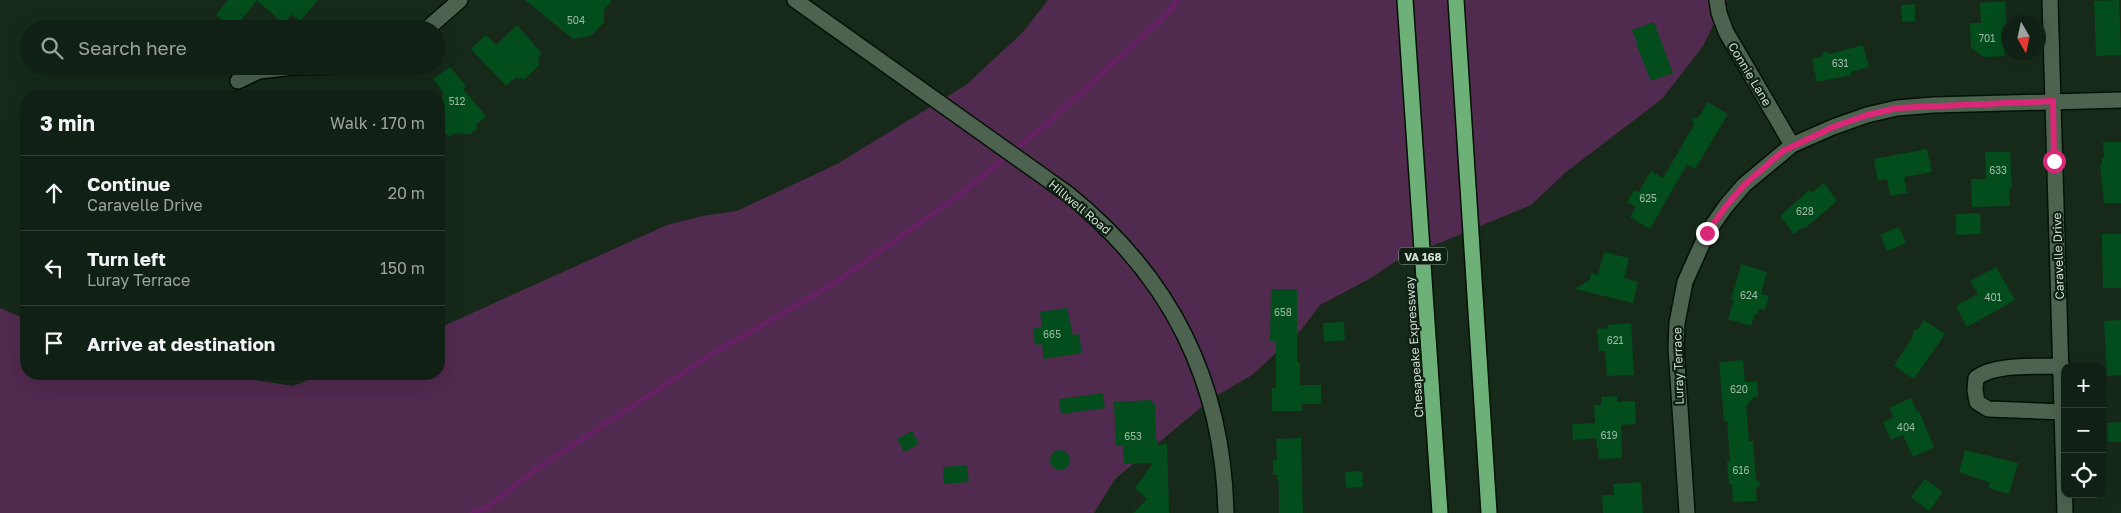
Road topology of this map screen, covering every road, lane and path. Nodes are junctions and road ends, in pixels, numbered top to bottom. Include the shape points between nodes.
1 (460, 0) edge
2 (795, 0) edge
3 (1405, 0) edge
4 (1456, 0) edge
5 (1717, 0) edge
6 (2050, 0) edge
7 (437, 20) edge
8 (252, 75) edge
9 (238, 81) dead end
10 (2121, 100) edge
11 (2053, 101) junction
12 (1792, 145) junction
13 (2062, 363) edge
14 (2061, 366) edge
15 (2061, 412) edge
16 (2063, 453) edge
17 (1226, 513) edge
18 (1440, 513) edge
19 (1489, 513) edge
20 (1687, 513) edge
21 (2064, 513) edge

1 - 7 street
2 - 17 street, Hillwell Road via 1068,194 1130,253 1160,291 1180,325 1210,398 1221,444
3 - 18 highway, Chesapeake Expressway / VA 168
4 - 19 highway
5 - 12 street, Connie Lane via 1726,32
6 - 11 street, Caravelle Drive
8 - 9 street
10 - 11 street, Luray Terrace
11 - 12 street, Luray Terrace via 1897,108 1842,124
11 - 13 street, Caravelle Drive
12 - 20 street, Luray Terrace via 1744,185 1726,206 1698,248 1685,282 1676,348
14 - 15 street via 1984,372 1976,378 1975,390 1978,402 1988,409
16 - 21 street, Caravelle Drive

